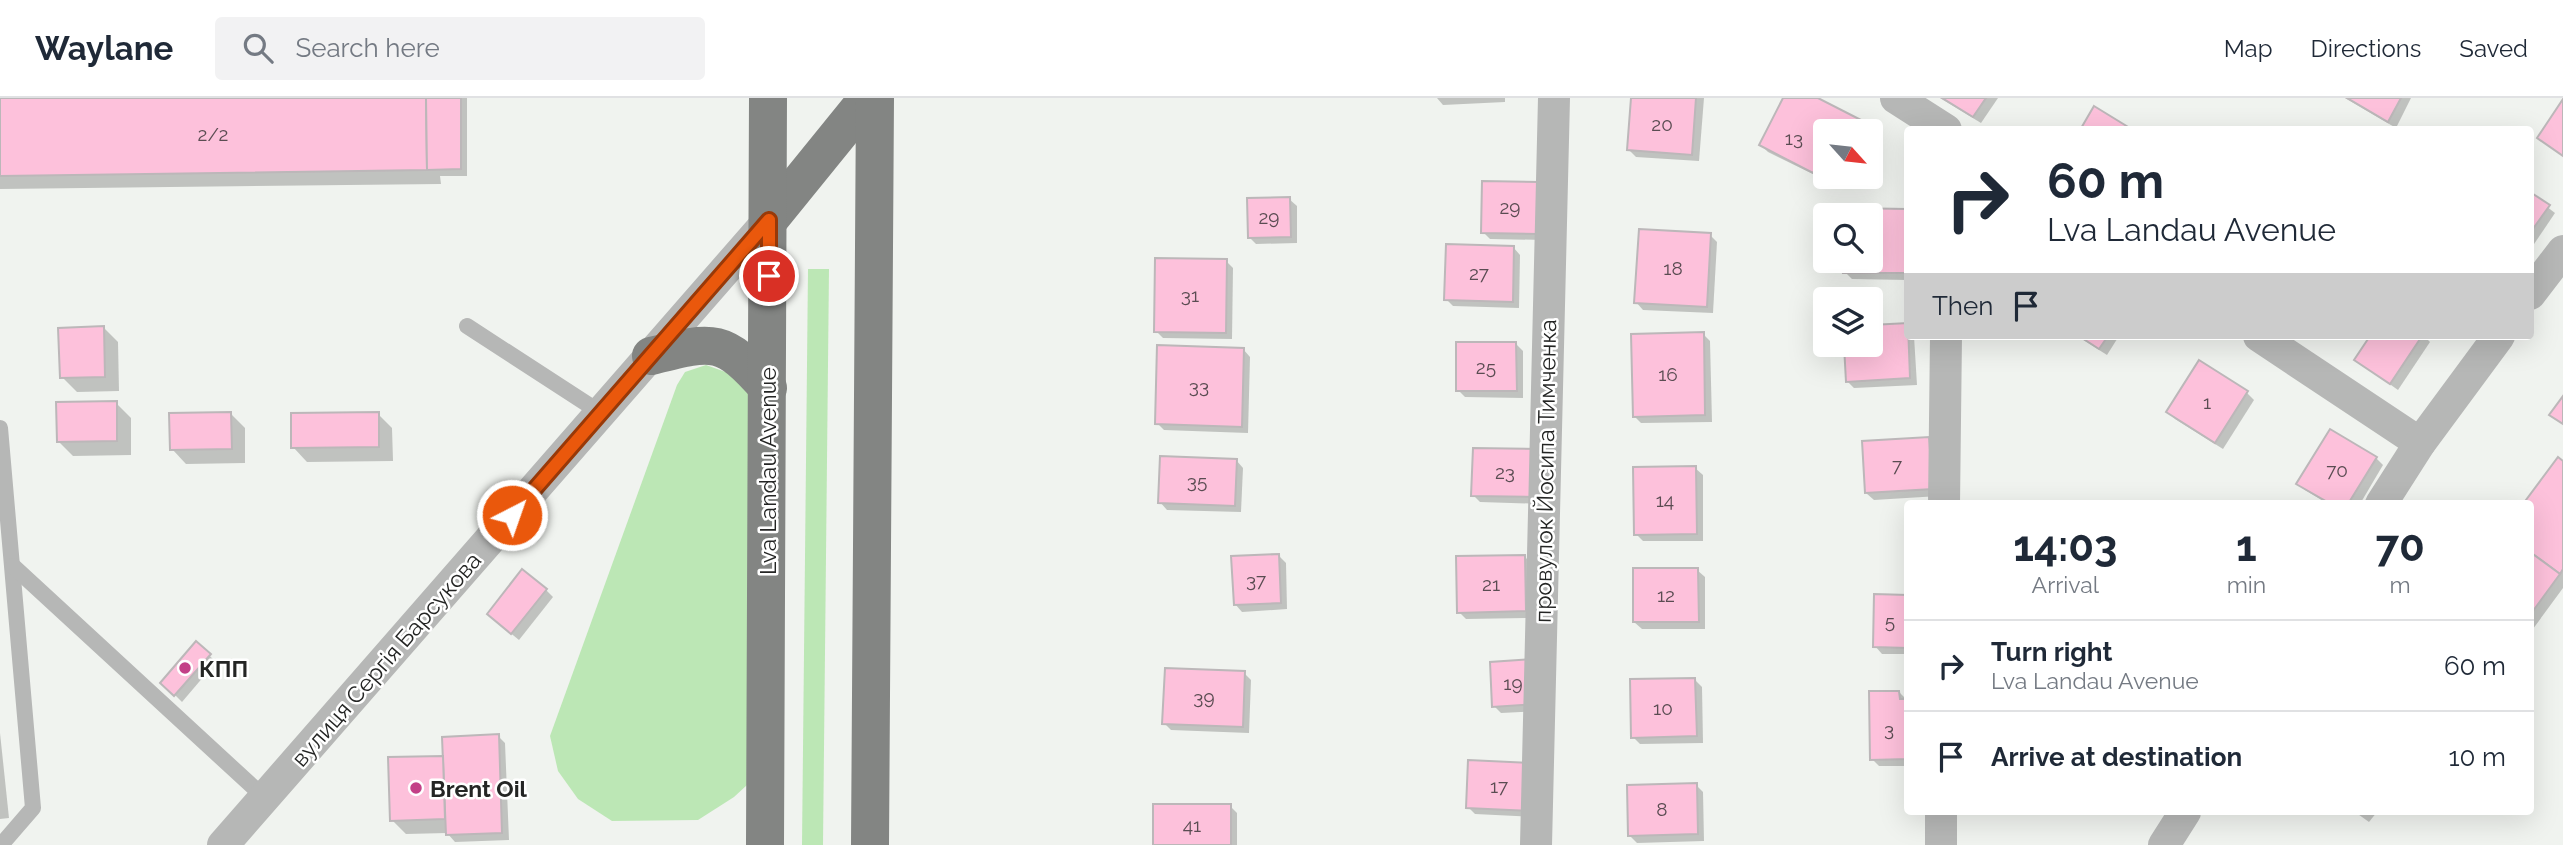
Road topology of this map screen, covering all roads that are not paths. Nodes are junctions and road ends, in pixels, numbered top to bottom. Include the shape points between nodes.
1 (768, 98) edge
2 (868, 98) edge
3 (875, 98) edge
4 (1554, 98) edge
5 (1896, 98) edge
6 (1940, 126) edge
7 (769, 220) junction
8 (2563, 251) edge
9 (2534, 289) edge
10 (467, 326) dead end
11 (1946, 340) edge
12 (2265, 340) edge
13 (2497, 340) edge
14 (651, 356) junction
15 (768, 388) junction
16 (601, 414) junction
17 (0, 428) edge
18 (2420, 443) junction
19 (1944, 500) edge
20 (2384, 500) edge
21 (13, 566) junction
22 (265, 797) junction
23 (870, 807) junction
24 (1941, 815) edge
25 (2183, 815) edge
26 (1, 845) edge
27 (223, 845) edge
28 (765, 845) edge
29 (870, 845) edge
30 (891, 845) edge
31 (1536, 845) edge
32 (1941, 845) edge
33 (2164, 845) edge

1 - 7 main road, Lva Landau Avenue
2 - 7 main road
3 - 23 main road
4 - 31 street, провулок Йосипа Тимченка
5 - 6 street
7 - 14 street, вулиця Сергія Барсукова
7 - 15 main road, Lva Landau Avenue
8 - 9 street
10 - 16 lane
11 - 19 street
12 - 18 street
13 - 18 street
14 - 15 main road via 695,345 722,348 744,360
14 - 16 street, вулиця Сергія Барсукова
15 - 28 main road, Lva Landau Avenue
16 - 22 street, вулиця Сергія Барсукова
17 - 21 lane
18 - 20 street
21 - 22 lane
21 - 26 lane via 33,808
22 - 27 street, вулиця Сергія Барсукова
23 - 29 main road
23 - 30 street
24 - 32 street
25 - 33 street

